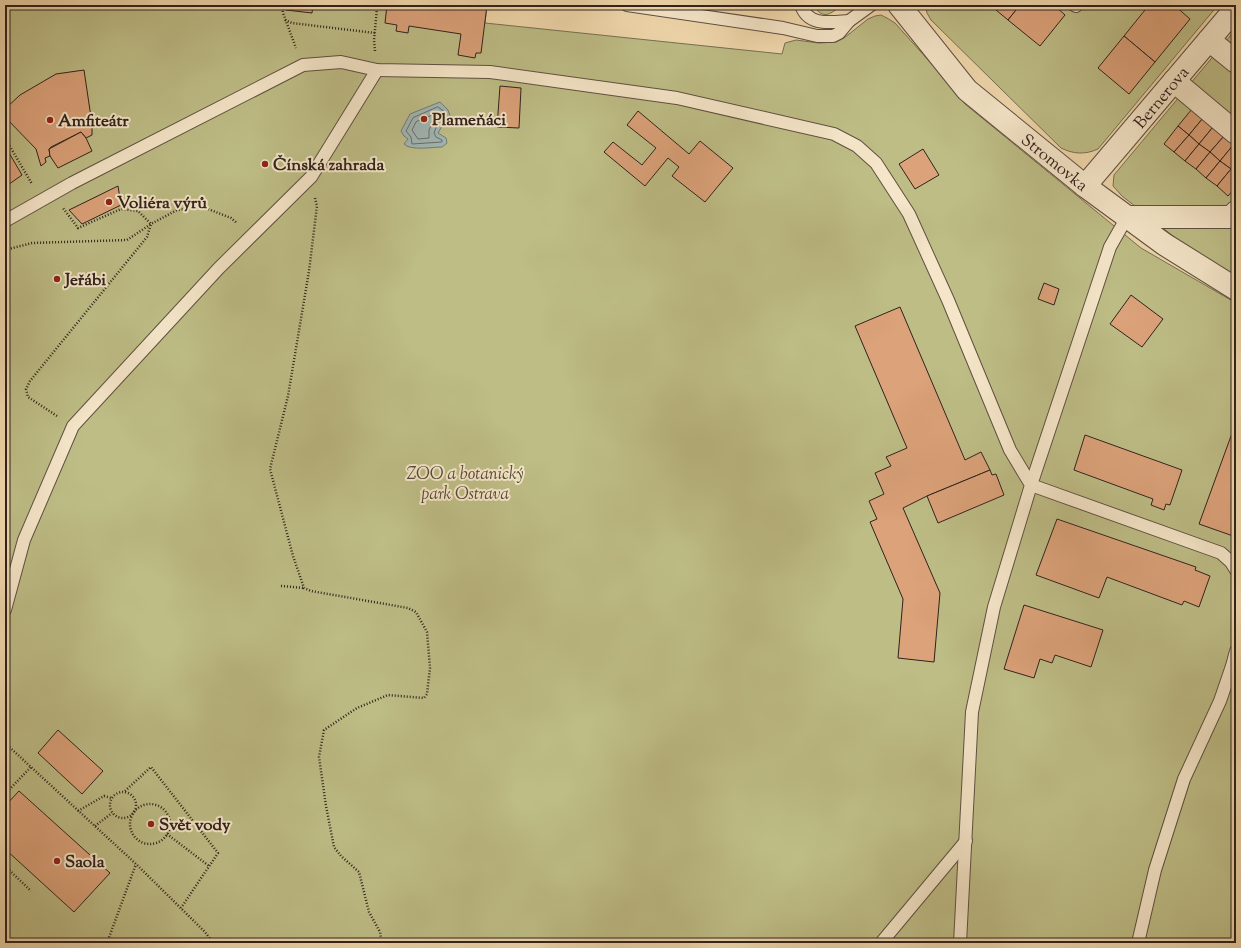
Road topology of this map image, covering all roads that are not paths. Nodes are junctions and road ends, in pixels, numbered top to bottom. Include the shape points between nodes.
1 (627, 5) edge
2 (801, 5) edge
3 (871, 5) edge
4 (907, 8) edge
5 (1236, 8) edge
6 (849, 21) junction
7 (1209, 40) junction
8 (1236, 62) edge
9 (377, 70) junction
10 (1174, 81) junction
11 (1236, 133) edge
12 (1085, 186) junction
13 (1236, 212) edge
14 (1127, 217) junction
15 (5, 221) edge
16 (1236, 289) edge
17 (1031, 484) junction
18 (1236, 570) edge
19 (5, 610) edge
20 (1236, 651) edge
21 (966, 841) junction
22 (881, 943) edge
23 (960, 943) edge
24 (1138, 943) edge

1 - 6 lane via 783,28 816,36 833,36
2 - 6 lane via 810,19 825,22
3 - 6 lane
4 - 12 street, Stromovka via 967,90
5 - 7 street, Bernerova
7 - 8 street
7 - 10 street, Bernerova
9 - 15 lane via 341,62 303,65
9 - 17 lane via 490,72 677,98 834,134 857,146 876,163 909,214 948,300 1010,450
9 - 19 lane via 311,177 219,268 73,426 24,540
10 - 11 street
10 - 12 street, Bernerova
12 - 14 street, Stromovka
13 - 14 street via 1231,217
14 - 16 street, Stromovka via 1164,244
14 - 17 lane via 1110,248
17 - 18 lane via 1221,553
17 - 21 lane via 994,607 972,712
20 - 24 lane via 1220,701 1184,779 1155,870
21 - 22 lane
21 - 23 lane

